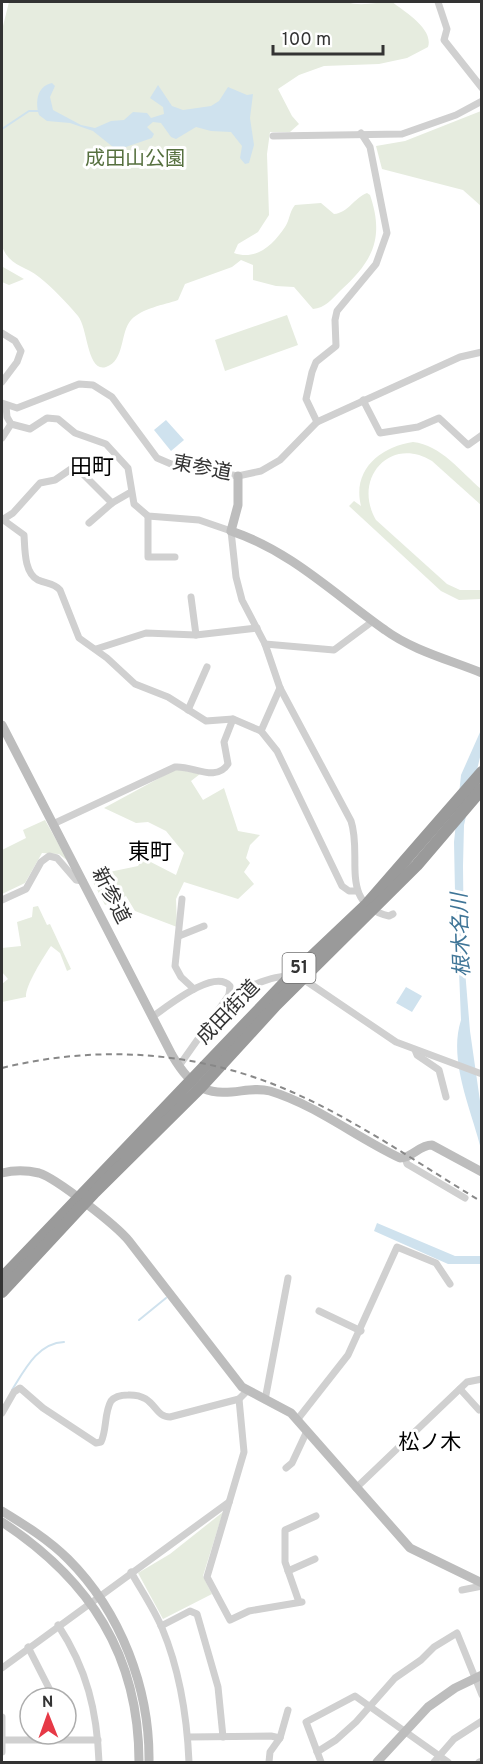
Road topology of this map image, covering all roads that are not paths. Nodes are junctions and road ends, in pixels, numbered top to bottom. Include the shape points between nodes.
1 (438, 2) edge
2 (482, 88) edge
3 (482, 101) edge
4 (361, 133) junction
5 (273, 136) dead end
6 (2, 333) edge
7 (482, 352) edge
8 (2, 382) edge
9 (363, 400) junction
10 (4, 405) edge
11 (317, 422) junction
12 (11, 424) junction
13 (482, 435) edge
14 (2, 438) edge
15 (238, 477) junction
16 (131, 492) junction
17 (112, 503) junction
18 (148, 516) junction
19 (2, 520) edge
20 (89, 523) dead end
21 (231, 531) junction
22 (175, 557) dead end
23 (191, 597) dead end
24 (373, 621) junction
25 (257, 628) junction
26 (196, 634) junction
27 (265, 644) junction
28 (96, 649) junction
29 (207, 667) dead end
30 (482, 673) edge
31 (280, 688) junction
32 (188, 710) junction
33 (232, 719) junction
34 (2, 729) edge
35 (261, 731) junction
36 (482, 772) edge
37 (482, 789) edge
38 (53, 824) junction
39 (413, 861) junction
40 (83, 881) junction
41 (357, 891) junction
42 (182, 899) dead end
43 (2, 900) edge
44 (370, 907) junction
45 (393, 914) dead end
46 (204, 926) dead end
47 (179, 936) junction
48 (296, 978) junction
49 (194, 989) junction
50 (229, 995) junction
51 (152, 1017) junction
52 (415, 1050) junction
53 (179, 1066) junction
54 (482, 1074) edge
55 (196, 1084) junction
56 (446, 1097) dead end
57 (405, 1158) junction
58 (482, 1172) edge
59 (2, 1173) edge
60 (465, 1197) dead end
61 (80, 1201) junction
62 (2, 1278) edge
63 (288, 1278) dead end
64 (450, 1284) dead end
65 (2, 1292) edge
66 (319, 1311) dead end
67 (361, 1331) junction
68 (482, 1379) edge
69 (459, 1389) junction
70 (247, 1390) junction
71 (239, 1398) junction
72 (265, 1400) junction
73 (479, 1410) dead end
74 (2, 1413) edge
75 (297, 1420) junction
76 (307, 1431) junction
77 (286, 1468) dead end
78 (356, 1488) junction
79 (229, 1502) junction
80 (2, 1511) edge
81 (316, 1516) dead end
82 (2, 1522) edge
83 (315, 1559) dead end
84 (288, 1571) junction
85 (131, 1572) junction
86 (480, 1581) edge
87 (462, 1590) dead end
88 (94, 1599) junction
89 (58, 1625) junction
90 (162, 1626) junction
91 (28, 1647) junction
92 (2, 1668) edge
93 (478, 1677) edge
94 (48, 1686) edge
95 (482, 1695) edge
96 (370, 1707) junction
97 (288, 1710) dead end
98 (2, 1717) edge
99 (482, 1721) edge
100 (404, 1731) junction
101 (188, 1737) junction
102 (223, 1737) junction
103 (78, 1738) edge
104 (280, 1738) junction
105 (18, 1739) edge
106 (3, 1740) edge
107 (98, 1740) junction
108 (2, 1752) edge
109 (317, 1752) junction
110 (440, 1756) junction
111 (99, 1762) edge
112 (139, 1762) edge
113 (149, 1762) edge
114 (189, 1762) edge
115 (269, 1762) edge
116 (321, 1762) edge
117 (377, 1762) edge
118 (434, 1762) edge
119 (448, 1762) edge

1 - 2 street via 446,23 444,40
3 - 4 street via 456,115 402,134
4 - 5 street
4 - 11 street via 370,147 385,219 385,244 376,264 337,311 336,346 316,362 312,372 306,399
6 - 8 street via 15,341 21,351
7 - 9 street, 東参道 via 466,355
9 - 11 street, 東参道
9 - 13 street via 380,433 418,427 439,418 468,445
10 - 12 street
10 - 15 street, 東参道 via 17,408 79,384 93,385 112,397 157,458
11 - 15 street, 東参道 via 280,460 261,471
12 - 14 street
12 - 16 street via 30,429 47,418 58,419 75,433 106,444 128,468
15 - 21 street via 238,505
16 - 17 street
16 - 18 street via 139,510
17 - 19 street via 79,470 71,469 56,480 40,483
17 - 20 street
18 - 21 street via 199,520
18 - 22 street via 148,557
19 - 28 street via 24,535 30,572 60,590 79,638
21 - 24 street via 290,558
21 - 25 street via 238,589
23 - 26 street
24 - 27 street via 334,650
24 - 30 street via 397,638
25 - 26 street
25 - 27 street
26 - 28 street via 146,633
27 - 31 street
28 - 32 street via 135,684
29 - 32 street
31 - 35 street
31 - 41 street via 356,834 353,880
32 - 33 street via 206,721
33 - 35 street
33 - 38 street via 224,742 228,764 222,771 212,774 175,767
34 - 38 street, 新参道
35 - 41 street via 277,751 342,886
36 - 39 highway, 成田街道 / 51
37 - 39 highway, 成田街道 / 51
38 - 40 street, 新参道
39 - 44 highway, 成田街道 / 51
40 - 43 street via 76,880 57,858 49,856 41,862 26,889
40 - 51 street, 新参道
41 - 44 street
42 - 47 street
44 - 45 street via 389,916
44 - 48 highway, 成田街道 / 51
46 - 47 street
47 - 49 street via 175,966
48 - 50 street via 274,978
48 - 52 street via 391,1039
48 - 55 highway, 成田街道 / 51
49 - 50 street via 226,982
49 - 51 street
50 - 53 street
51 - 53 street, 新参道
52 - 54 street
52 - 56 street via 439,1070
53 - 55 street, 新参道
55 - 57 street via 226,1094 270,1091
55 - 61 highway, 成田街道 / 51
57 - 58 street via 418,1148 432,1145
57 - 60 street via 407,1164
59 - 61 street via 21,1170 42,1174
61 - 62 highway, 成田街道 / 51
61 - 65 highway, 成田街道 / 51
61 - 70 street via 124,1236
63 - 72 street
64 - 67 street via 436,1263 397,1247
66 - 67 street
67 - 75 street via 338,1370
68 - 69 street via 467,1382
69 - 73 street
69 - 78 street
70 - 71 street
70 - 72 street
71 - 74 street via 170,1417 160,1414 147,1398 121,1395 110,1404 103,1437 96,1443 20,1388
71 - 79 street via 244,1452
72 - 75 street via 282,1407
75 - 76 street
76 - 77 street
76 - 78 street
78 - 86 street via 410,1548
79 - 84 street via 207,1577 228,1618 233,1620 249,1611 301,1602
79 - 85 street
80 - 88 street via 61,1553
81 - 84 street via 286,1528 284,1554
82 - 88 street via 54,1560
83 - 84 street
85 - 88 street
85 - 90 street
86 - 87 street
88 - 89 street
88 - 112 street via 130,1685 138,1725
88 - 113 street via 127,1649 139,1682 148,1725
89 - 91 street
89 - 107 street via 76,1653 86,1679
90 - 101 street via 180,1684
90 - 102 street via 190,1611 196,1614 218,1687
91 - 92 street
91 - 94 street
93 - 95 street
93 - 96 street via 457,1633 395,1678
93 - 100 street via 441,1696
96 - 100 street
96 - 109 street via 336,1740
96 - 109 street via 354,1696 308,1720 305,1726
97 - 104 street
98 - 106 street
99 - 110 street via 454,1739
100 - 110 street
100 - 117 street
101 - 102 street
101 - 114 street
102 - 104 street
103 - 107 street
104 - 115 street via 270,1752
105 - 106 street
106 - 108 street
107 - 111 street
109 - 116 street
110 - 118 street
110 - 119 street

